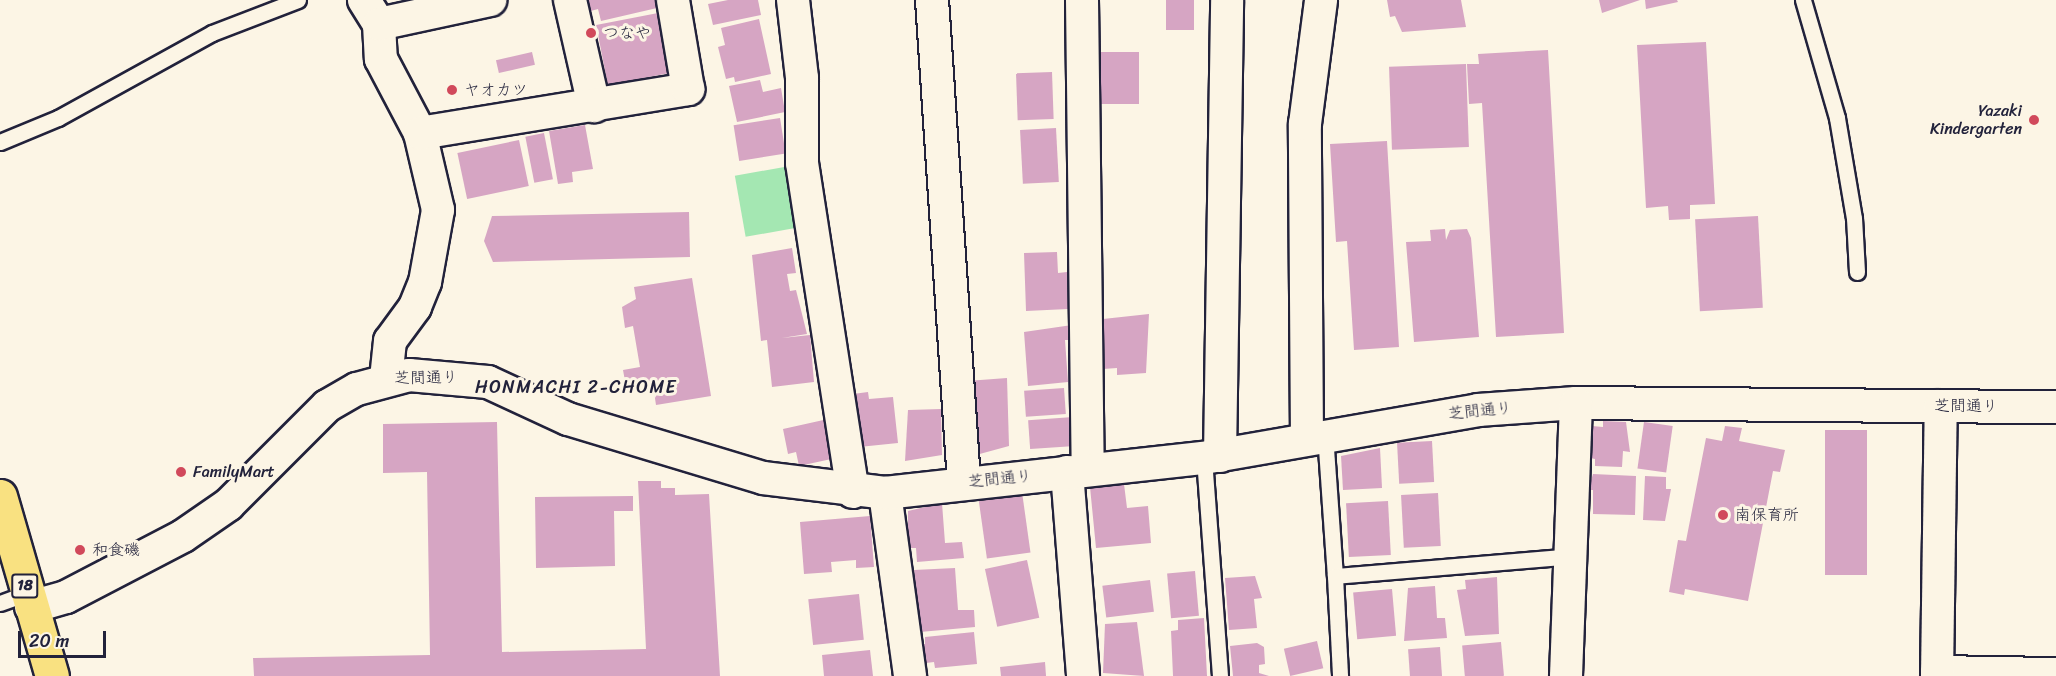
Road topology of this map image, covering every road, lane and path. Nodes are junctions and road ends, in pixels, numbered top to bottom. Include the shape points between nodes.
1 (298, 0) edge
2 (490, 0) edge
3 (570, 0) edge
4 (673, 0) edge
5 (793, 0) edge
6 (932, 0) edge
7 (1082, 0) edge
8 (1227, 0) edge
9 (1321, 0) edge
10 (1803, 0) edge
11 (372, 12) edge
12 (594, 105) junction
13 (420, 133) junction
14 (0, 142) edge
15 (1857, 272) dead end
16 (386, 378) junction
17 (1576, 403) junction
18 (1941, 406) junction
19 (2056, 407) edge
20 (1316, 436) junction
21 (1212, 457) junction
22 (1078, 470) junction
23 (964, 483) junction
24 (853, 492) junction
25 (885, 493) junction
26 (0, 496) edge
27 (1572, 556) junction
28 (1335, 576) junction
29 (20, 601) edge
30 (1937, 674) edge
31 (2056, 674) edge
32 (52, 676) edge
33 (910, 676) edge
34 (1083, 676) edge
35 (1220, 676) edge
36 (1340, 676) edge
37 (1566, 676) edge

1 - 14 lane via 212,33 58,117
2 - 11 street
3 - 12 street
4 - 12 street via 688,89
5 - 24 street via 802,78 802,163
6 - 23 street
7 - 22 street
8 - 21 street
9 - 20 street via 1305,124
10 - 15 lane via 1837,117 1854,218
11 - 13 street via 381,59
12 - 13 street
13 - 16 street via 438,210 425,282 390,341
16 - 24 street, 芝間通り via 435,375 488,382 568,419 728,468
16 - 29 street, 芝間通り via 327,406 228,505 183,536 66,597
17 - 18 street, 芝間通り
17 - 20 street, 芝間通り via 1478,410
17 - 27 street
18 - 19 street, 芝間通り
18 - 30 street
20 - 21 street, 芝間通り
20 - 28 lane
21 - 22 street, 芝間通り
21 - 35 lane
22 - 23 street, 芝間通り
22 - 34 street
23 - 25 street, 芝間通り
24 - 25 street, 芝間通り
25 - 33 street
26 - 29 main road, 18
27 - 28 lane
27 - 37 street
28 - 36 lane
29 - 32 main road, 18
30 - 31 street

